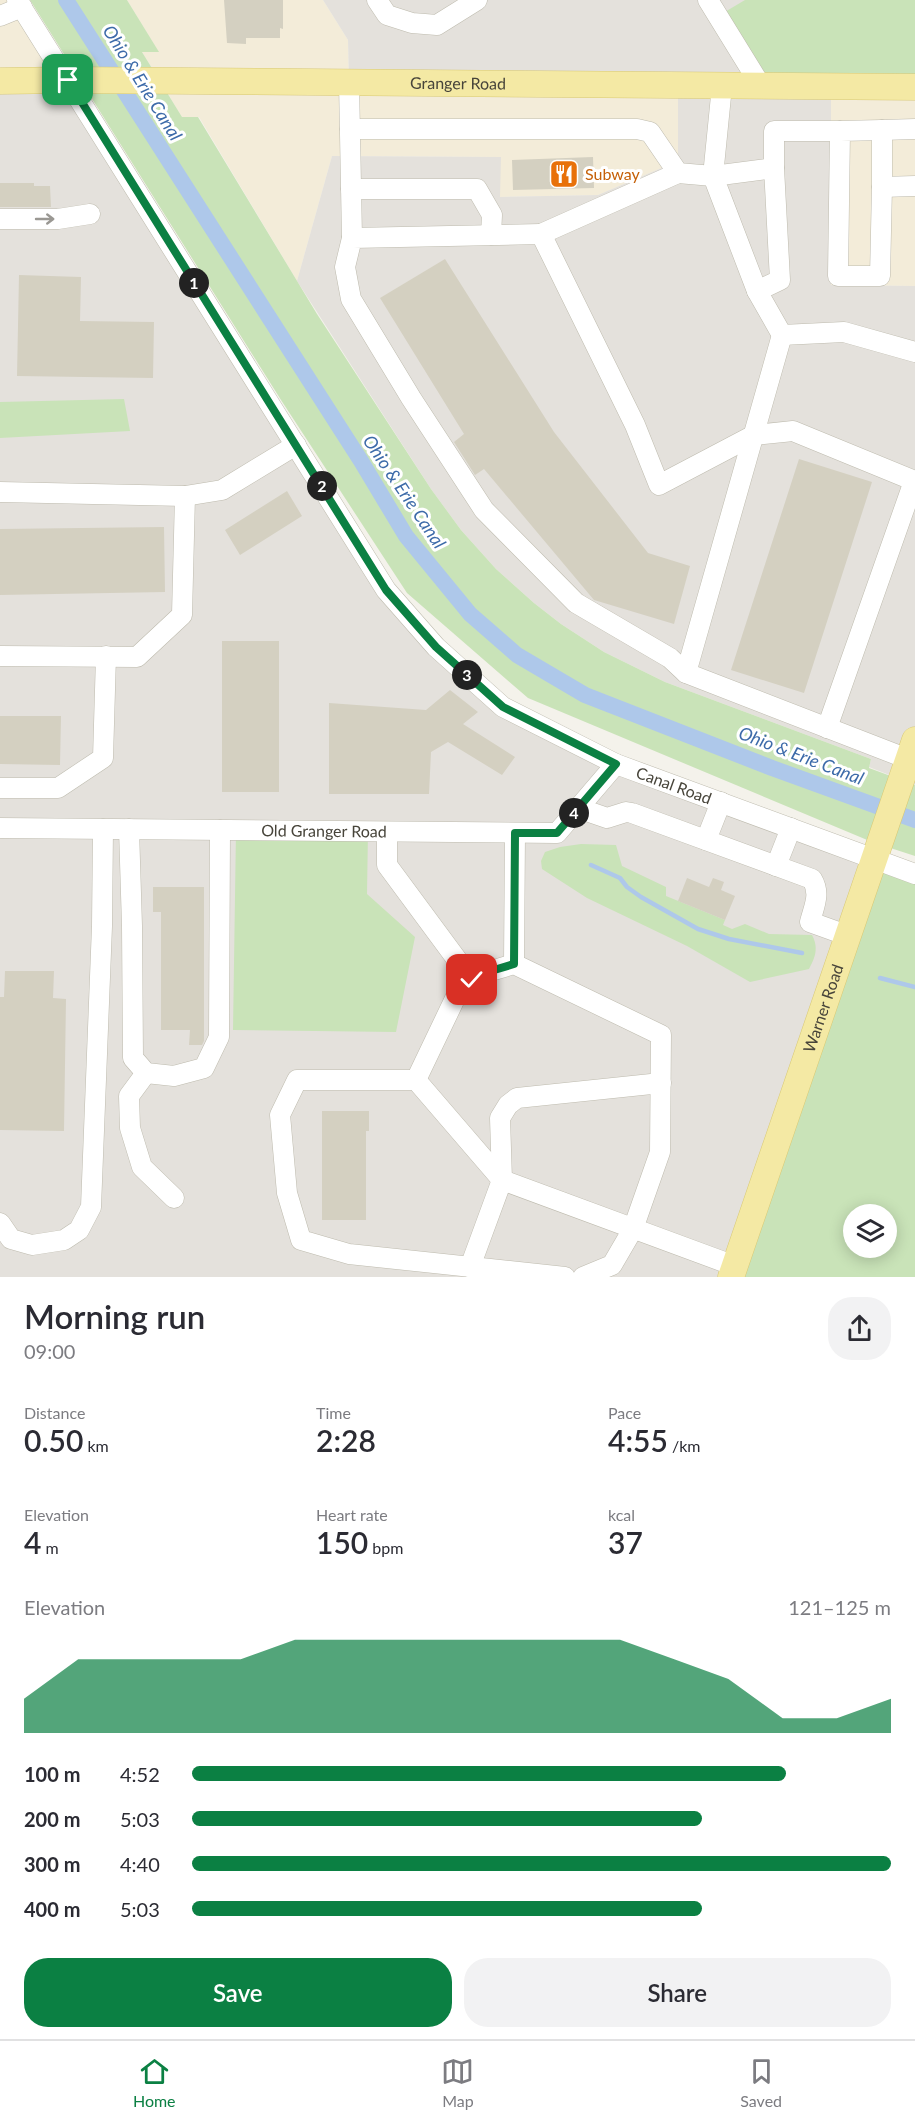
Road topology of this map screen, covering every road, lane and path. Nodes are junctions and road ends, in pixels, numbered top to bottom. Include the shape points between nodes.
1 (377, 0) edge
2 (477, 0) edge
3 (716, 3) edge
4 (19, 4) edge
5 (0, 16) edge
6 (68, 80) junction
7 (0, 81) edge
8 (349, 82) junction
9 (722, 86) junction
10 (761, 86) junction
11 (915, 87) edge
12 (350, 129) junction
13 (915, 129) edge
14 (882, 130) junction
15 (840, 131) junction
16 (774, 168) junction
17 (678, 173) junction
18 (712, 176) junction
19 (915, 186) edge
20 (882, 187) junction
21 (351, 189) junction
22 (90, 214) dead end
23 (0, 219) edge
24 (541, 234) junction
25 (491, 235) junction
26 (352, 238) junction
27 (757, 291) junction
28 (782, 334) junction
29 (915, 352) edge
30 (754, 435) junction
31 (296, 445) junction
32 (914, 481) edge
33 (0, 492) edge
34 (185, 496) junction
35 (0, 656) edge
36 (106, 656) junction
37 (686, 673) junction
38 (826, 728) junction
39 (912, 750) edge
40 (616, 764) junction
41 (0, 788) edge
42 (721, 802) junction
43 (578, 808) junction
44 (0, 828) edge
45 (791, 828) junction
46 (102, 829) junction
47 (129, 829) junction
48 (220, 830) junction
49 (387, 832) junction
50 (515, 833) junction
51 (706, 840) junction
52 (878, 851) junction
53 (776, 866) junction
54 (915, 874) edge
55 (849, 936) junction
56 (514, 964) junction
57 (472, 980) junction
58 (146, 1073) junction
59 (416, 1080) junction
60 (661, 1083) junction
61 (502, 1180) junction
62 (174, 1198) dead end
63 (0, 1223) edge
64 (633, 1229) junction
65 (470, 1267) junction
66 (733, 1271) edge
67 (565, 1277) edge
68 (583, 1277) edge

1 - 2 street via 387,15 437,25
3 - 10 street
4 - 5 street
4 - 6 street, Canal Road
6 - 7 main road, Granger Road
6 - 8 main road, Granger Road
6 - 31 street, Canal Road
8 - 9 main road, Granger Road
8 - 12 street
9 - 10 main road, Granger Road
9 - 18 street
10 - 11 main road, Granger Road
12 - 17 street via 637,129 650,132
12 - 21 street
13 - 14 street
14 - 15 street
14 - 20 street
15 - 16 street via 774,131
15 - 20 street via 838,276 880,276
16 - 18 street
16 - 27 street via 780,280
17 - 18 street
17 - 24 street
18 - 27 street
19 - 20 street
21 - 25 street via 477,189 492,215
21 - 26 street
23 -> 22 street via 58,219
24 - 25 street
24 - 30 street via 635,425 659,485
25 - 26 street
26 - 37 street via 345,267 351,298 484,510 576,603 670,658
27 - 28 street
28 - 29 street via 844,332
28 - 30 street
30 - 32 street via 793,431
30 - 37 street
31 - 34 street via 222,489
31 - 40 street, Canal Road via 386,590 436,647 503,707
32 - 38 street
33 - 34 street
34 - 36 street via 182,615 137,657
35 - 36 street
36 - 41 street via 103,758 58,788
37 - 38 street
38 - 39 street
39 - 52 main road, Warner Road
40 - 42 street, Canal Road
40 - 43 street, Old Granger Road
42 - 45 street, Canal Road
42 - 51 street
43 - 50 street, Old Granger Road via 557,833
43 - 51 street via 607,818 632,813
44 - 46 street, Old Granger Road
45 - 52 street, Canal Road
45 - 53 street
46 - 47 street, Old Granger Road
46 - 63 street via 91,1207 79,1230 64,1240 32,1245 11,1239
47 - 48 street, Old Granger Road
47 - 58 street via 133,1058
48 - 49 street, Old Granger Road
48 - 58 street via 219,1037 204,1068 174,1076
49 - 50 street, Old Granger Road
49 - 57 street via 387,865
50 - 56 street
51 - 53 street
52 - 54 street, Canal Road
52 - 55 main road, Warner Road
53 - 55 street via 812,879 817,887 810,922
55 - 66 main road, Warner Road
56 - 57 street
56 - 60 street via 661,1035
57 - 59 street via 461,986
58 - 62 street via 129,1096 130,1128 142,1167
59 - 61 street
59 - 65 street via 297,1080 280,1115 287,1193 301,1240 349,1254
60 - 61 street via 517,1098 500,1118
60 - 64 street via 660,1152
61 - 64 street
61 - 65 street
64 - 66 street
64 - 68 street via 612,1265
65 - 67 street

